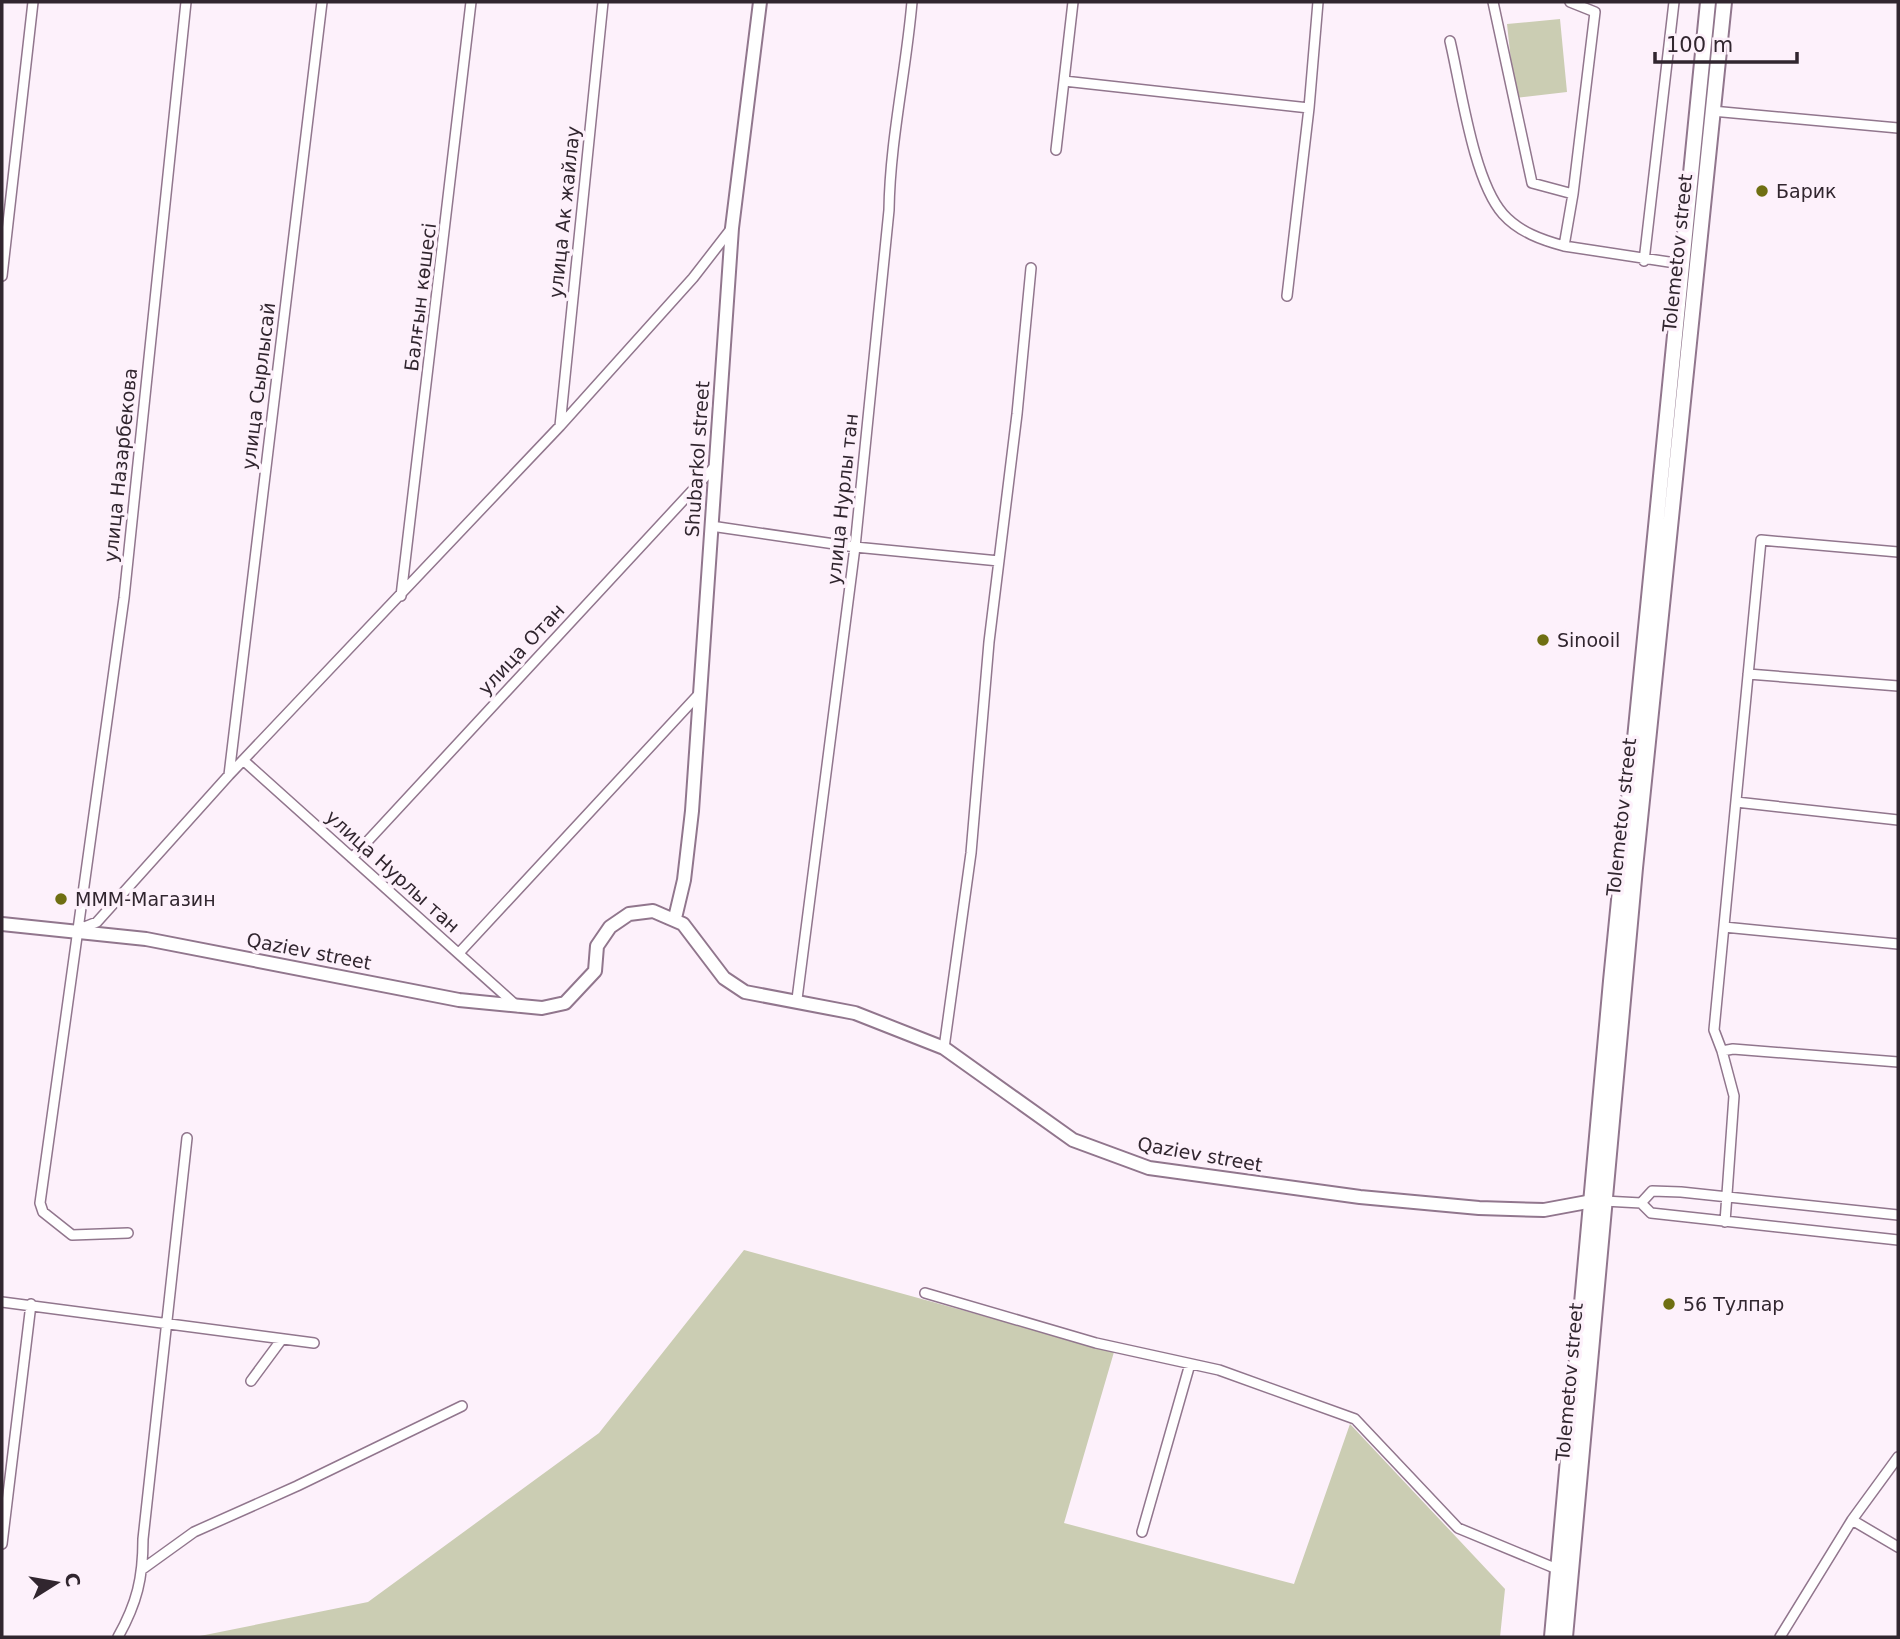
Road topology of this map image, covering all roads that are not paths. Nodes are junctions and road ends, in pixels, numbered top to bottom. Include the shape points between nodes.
1 (33, 2) edge
2 (186, 2) edge
3 (322, 2) edge
4 (471, 2) edge
5 (603, 2) edge
6 (760, 2) edge
7 (912, 2) edge
8 (1073, 2) edge
9 (1318, 2) edge
10 (1493, 2) edge
11 (1570, 2) edge
12 (1674, 2) edge
13 (1708, 2) edge
14 (1724, 2) edge
15 (1595, 7) edge
16 (1450, 41) dead end
17 (1064, 81) junction
18 (1309, 108) junction
19 (1712, 111) junction
20 (1898, 128) edge
21 (1056, 150) dead end
22 (1573, 194) junction
23 (733, 228) junction
24 (1692, 234) junction
25 (1564, 246) junction
26 (1644, 261) junction
27 (1682, 264) junction
28 (1031, 268) dead end
29 (2, 276) edge
30 (1287, 296) dead end
31 (560, 426) junction
32 (716, 465) junction
33 (711, 526) junction
34 (855, 547) junction
35 (1898, 552) edge
36 (999, 561) junction
37 (401, 596) junction
38 (1748, 674) junction
39 (1898, 686) edge
40 (699, 694) junction
41 (243, 761) junction
42 (229, 775) junction
43 (1736, 802) junction
44 (1898, 820) edge
45 (352, 858) junction
46 (675, 918) junction
47 (2, 924) edge
48 (1724, 926) junction
49 (76, 930) junction
50 (1898, 944) edge
51 (459, 953) junction
52 (797, 999) junction
53 (519, 1008) junction
54 (944, 1048) junction
55 (1723, 1051) junction
56 (1898, 1062) edge
57 (187, 1138) dead end
58 (1728, 1197) junction
59 (1598, 1200) junction
60 (1641, 1203) junction
61 (1898, 1214) edge
62 (1725, 1222) junction
63 (128, 1233) dead end
64 (1898, 1240) edge
65 (925, 1293) dead end
66 (2, 1303) edge
67 (30, 1304) junction
68 (167, 1323) junction
69 (282, 1339) junction
70 (314, 1343) dead end
71 (1190, 1364) junction
72 (251, 1381) dead end
73 (1580, 1389) junction
74 (462, 1406) dead end
75 (1898, 1457) edge
76 (1852, 1520) junction
77 (1142, 1532) dead end
78 (2, 1544) edge
79 (1898, 1547) edge
80 (144, 1568) junction
81 (1557, 1570) junction
82 (118, 1637) edge
83 (1552, 1637) edge
84 (1565, 1637) edge
85 (1780, 1637) edge

1 - 29 street
2 - 49 street, улица Назарбекова via 124,598
3 - 42 street, улица Сырлысай
4 - 37 street, Балғын көшесі
5 - 31 street, улица Ак жайлау
6 - 23 street, Shubarkol street
7 - 34 street, улица Нурлы тан via 908,59 889,174
8 - 17 street
9 - 18 street
10 - 22 street via 1532,183
11 - 15 street
12 - 26 street
13 - 24 main road, Tolemetov street
14 - 19 main road, Tolemetov street
15 - 22 street
16 - 25 street via 1484,185 1503,215 1528,234
17 - 18 street
17 - 21 street
18 - 30 street
19 - 20 street
19 - 24 main road, Tolemetov street
22 - 25 street
23 - 31 street
23 - 32 street, Shubarkol street
24 - 27 main road, Tolemetov street
24 - 59 main road, Tolemetov street
25 - 26 street
26 - 27 street
27 - 59 main road, Tolemetov street via 1611,981
28 - 36 street
31 - 37 street
32 - 33 street, Shubarkol street
32 - 45 street, улица Отан
33 - 34 street
33 - 40 street, Shubarkol street
34 - 36 street
34 - 52 street, улица Нурлы тан
35 - 38 street via 1761,540
36 - 54 street via 971,853
37 - 41 street
38 - 39 street
38 - 43 street
40 - 46 street, Shubarkol street via 687,855
40 - 51 street
41 - 42 street
41 - 45 street, улица Нурлы тан
42 - 49 street via 97,922
43 - 44 street
43 - 48 street
45 - 51 street, улица Нурлы тан
46 - 52 street, Qaziev street via 724,978 745,992
46 - 53 street, Qaziev street via 653,911 629,914 610,927 597,946 595,971 565,1003
47 - 49 street, Qaziev street
48 - 50 street
48 - 55 street via 1714,1030
49 - 53 street, Qaziev street
49 - 63 street, улица Назарбекова via 40,1203 43,1212 72,1235
51 - 53 street, улица Нурлы тан
52 - 54 street, Qaziev street via 855,1013
54 - 59 street, Qaziev street via 1073,1140 1149,1168 1479,1208 1544,1209
55 - 56 street
55 - 58 street via 1734,1096
57 - 68 street
58 - 60 street via 1652,1191
58 - 61 street
58 - 62 street
59 - 60 street
59 - 73 main road, Tolemetov street
60 - 62 street via 1651,1213
62 - 64 street
65 - 71 street via 1096,1343
66 - 67 street
67 - 68 street
67 - 78 street
68 - 69 street
68 - 80 street via 143,1539
69 - 70 street
69 - 72 street
71 - 77 street
71 - 81 street via 1355,1419 1458,1528
73 - 81 main road, Tolemetov street
73 - 84 main road, Tolemetov street
74 - 80 street via 194,1531
75 - 76 street
76 - 79 street
76 - 85 street
80 - 82 street
81 - 83 main road, Tolemetov street

